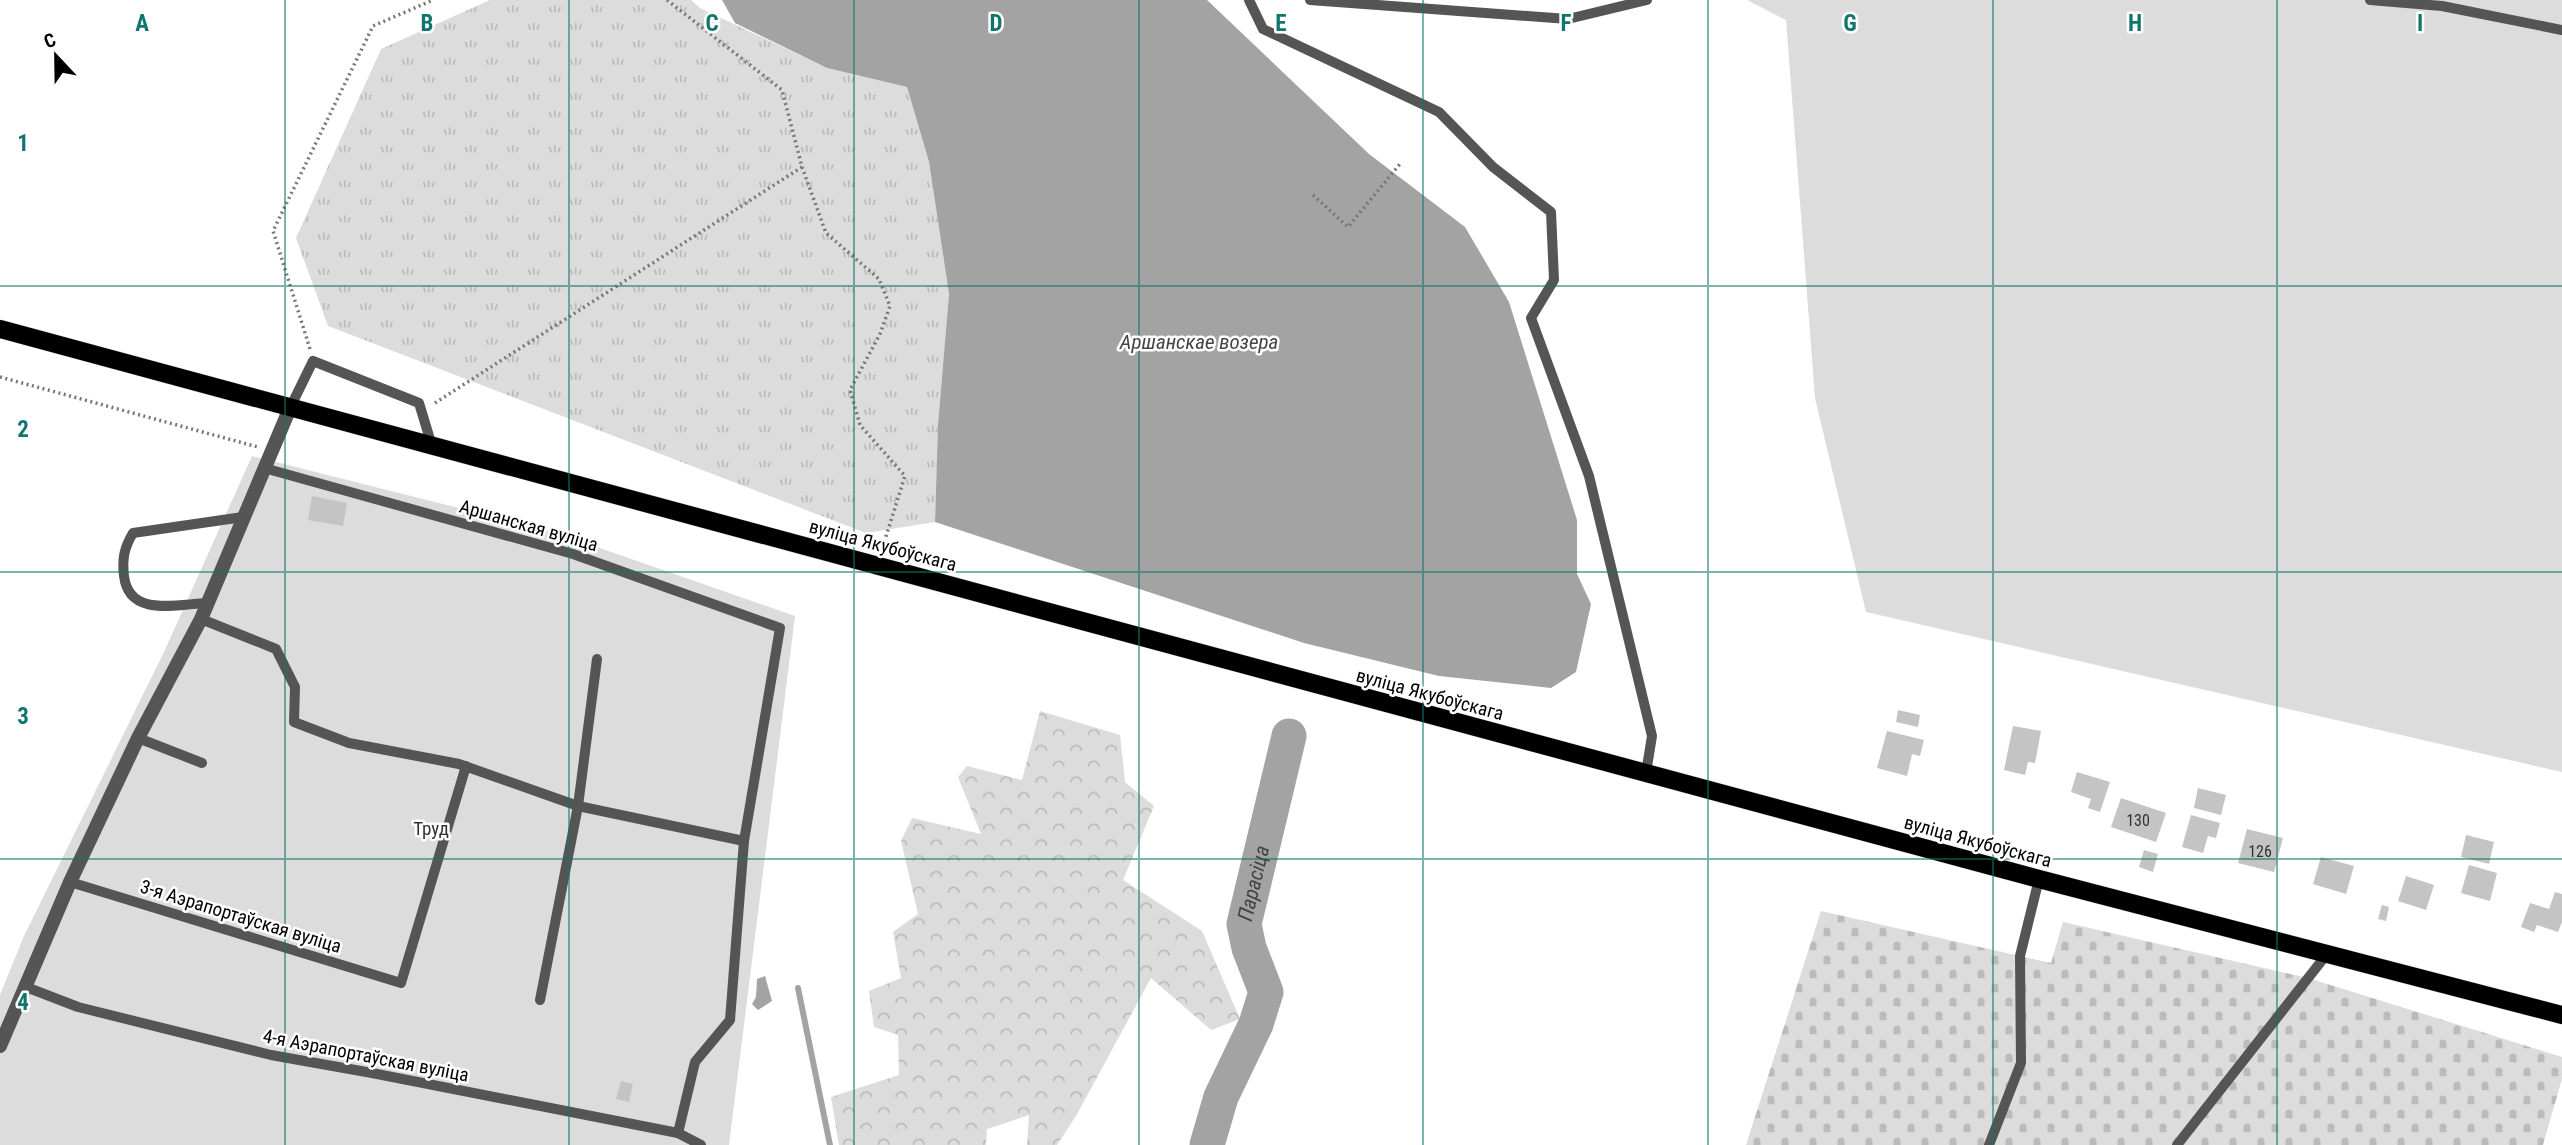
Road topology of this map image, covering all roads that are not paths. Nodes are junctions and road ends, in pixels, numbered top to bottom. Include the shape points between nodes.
1 (1248, 0) edge
2 (1310, 0) edge
3 (1647, 0) edge
4 (2370, 0) edge
5 (2562, 30) edge
6 (0, 328) edge
7 (290, 408) junction
8 (432, 446) junction
9 (264, 468) junction
10 (243, 517) junction
11 (208, 603) junction
12 (201, 619) junction
13 (597, 659) dead end
14 (138, 738) junction
15 (202, 763) dead end
16 (466, 766) junction
17 (1646, 773) junction
18 (578, 806) junction
19 (744, 841) junction
20 (2039, 879) junction
21 (71, 882) junction
22 (2327, 954) junction
23 (26, 987) junction
24 (540, 1000) dead end
25 (2562, 1015) edge
26 (0, 1046) edge
27 (678, 1133) junction
28 (701, 1145) edge
29 (1989, 1145) edge
30 (2177, 1145) edge

1 - 17 lane via 1263,29 1439,112 1493,167 1551,212 1554,280 1531,318 1592,489 1652,736
2 - 3 lane via 1568,19
4 - 5 lane via 2442,6
6 - 7 main road, вуліца Якубоўскага
7 - 8 main road, вуліца Якубоўскага
7 - 8 lane via 313,361 419,403
7 - 9 street
8 - 17 main road, вуліца Якубоўскага
9 - 10 street
9 - 19 lane, Аршанская вуліца via 573,554 780,628
10 - 11 street
10 - 11 lane via 133,533 124,549 126,589 134,600 162,606
11 - 12 street
12 - 14 street
12 - 16 lane via 276,649 295,687 294,722 349,743
13 - 18 lane
14 - 15 lane
14 - 21 street
16 - 18 lane
16 - 21 lane, 3-я Аэрапортаўская вуліца via 401,983
17 - 20 main road, вуліца Якубоўскага
18 - 19 lane
18 - 24 lane
19 - 27 lane via 730,1020 695,1062
20 - 22 main road, вуліца Якубоўскага
20 - 29 lane via 2020,956 2021,1063
21 - 23 street
22 - 25 main road, вуліца Якубоўскага
22 - 30 lane
23 - 26 street
23 - 27 lane, 4-я Аэрапортаўская вуліца via 78,1007 271,1055
27 - 28 lane, 4-я Аэрапортаўская вуліца

